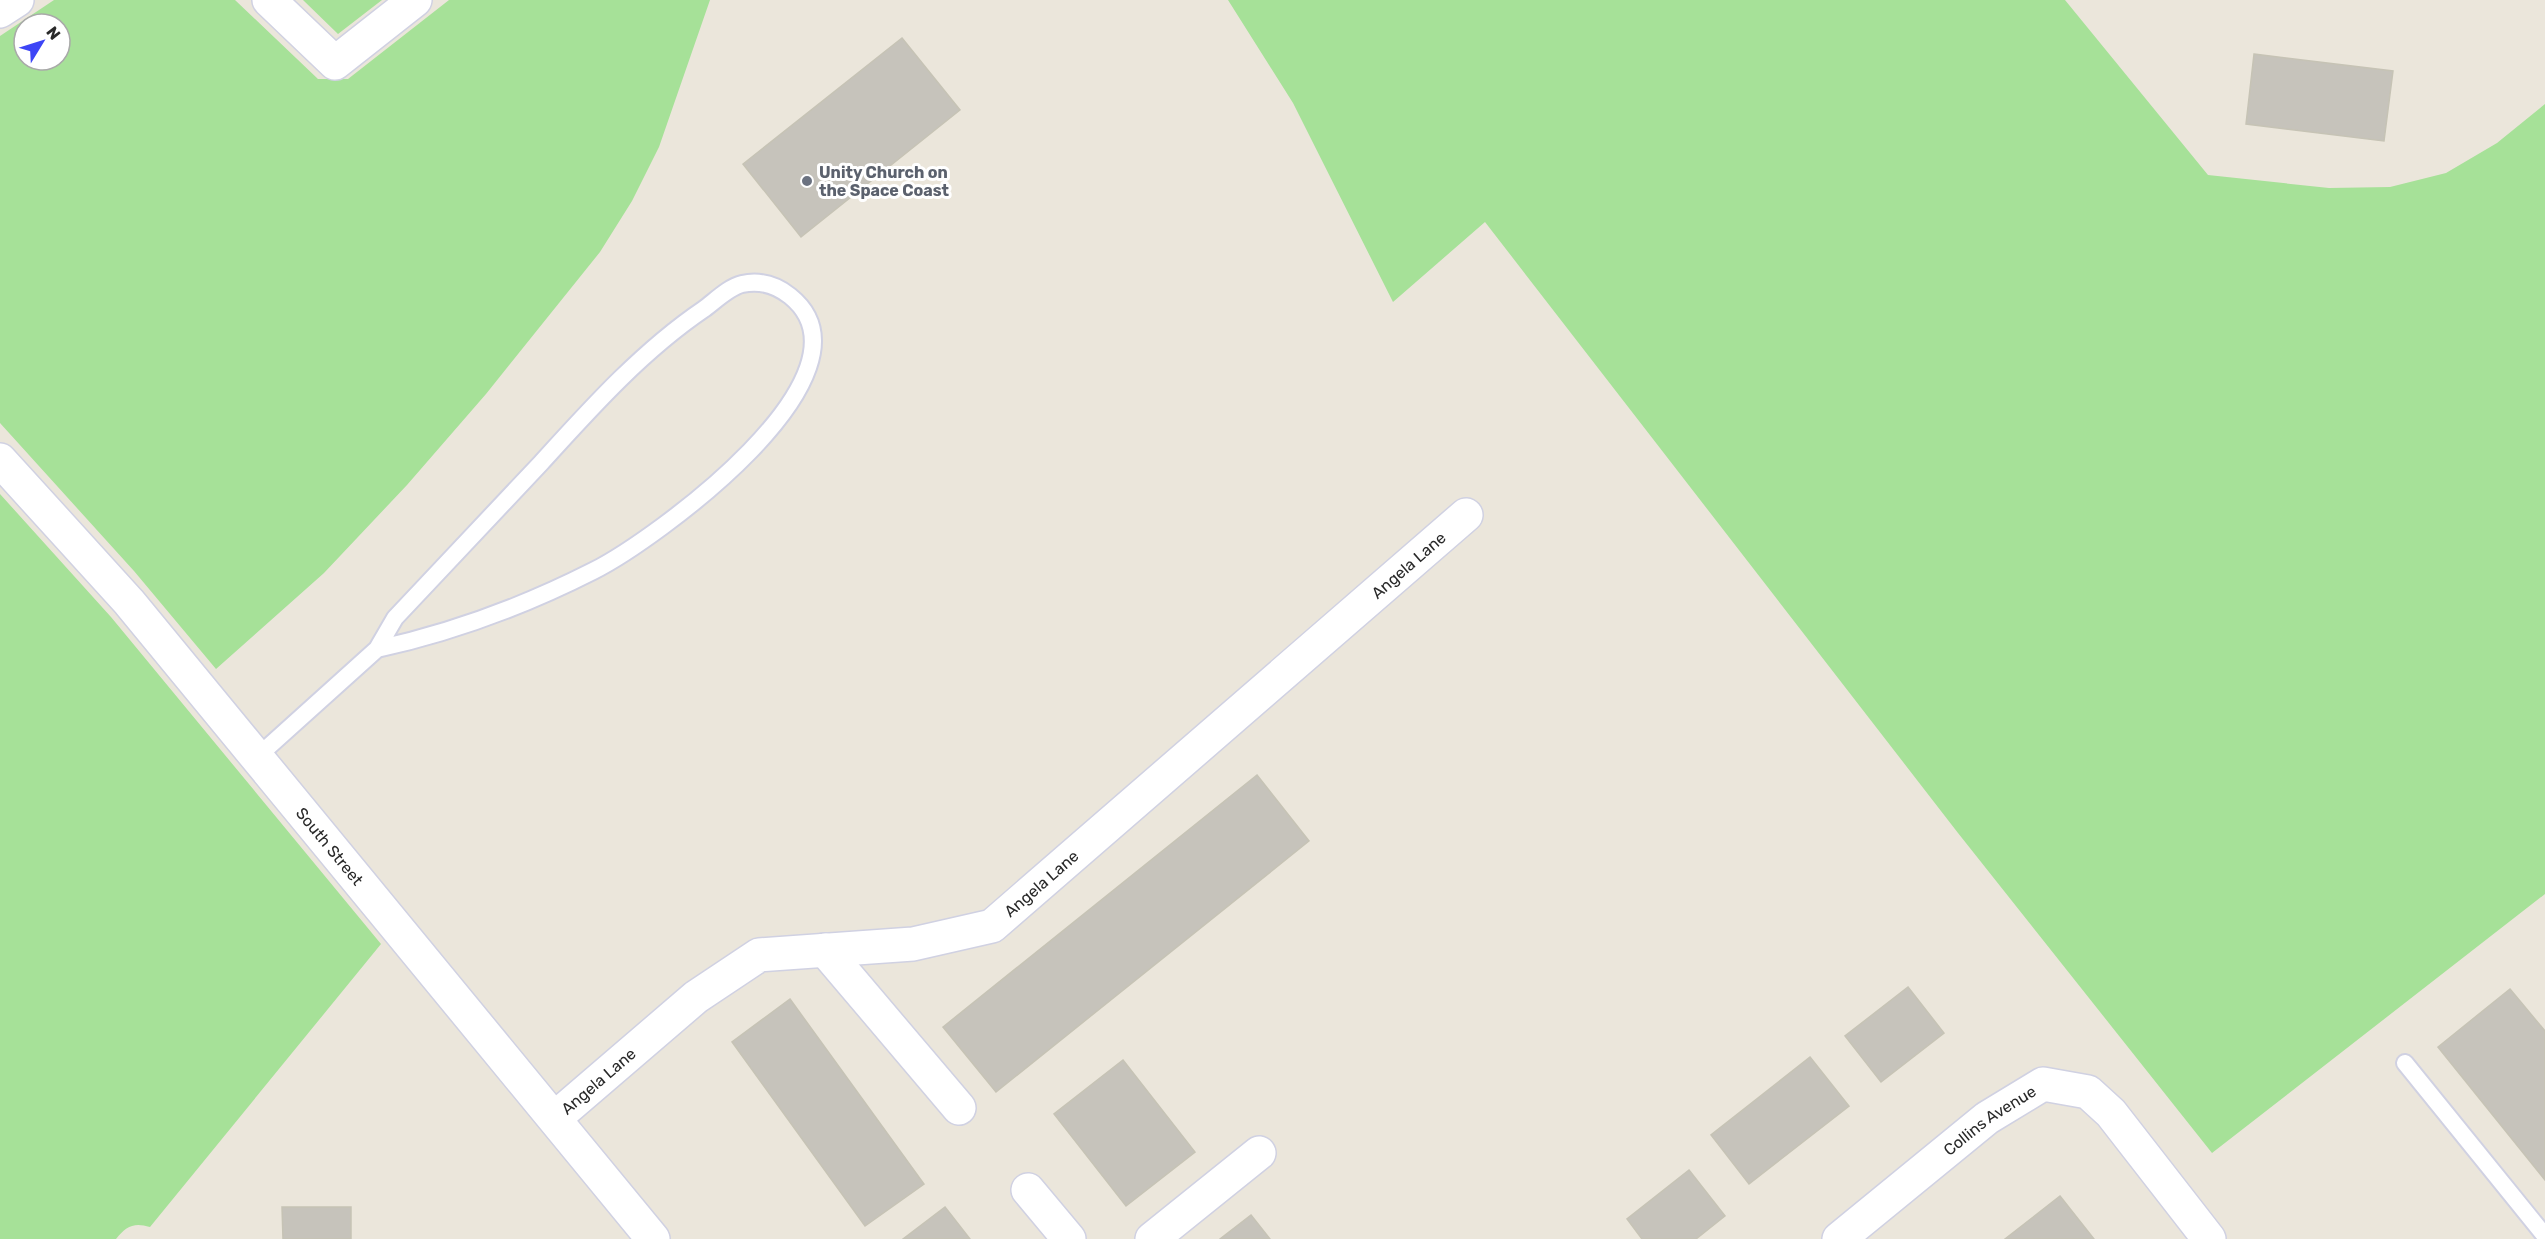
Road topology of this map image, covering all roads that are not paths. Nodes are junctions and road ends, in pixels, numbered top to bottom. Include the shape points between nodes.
1 (17, 0) edge
2 (269, 0) edge
3 (416, 0) edge
4 (0, 11) edge
5 (0, 460) edge
6 (1466, 515) dead end
7 (377, 649) junction
8 (257, 757) junction
9 (825, 950) junction
10 (2405, 1063) dead end
11 (958, 1108) dead end
12 (555, 1118) junction
13 (1259, 1154) dead end
14 (1028, 1190) dead end
15 (2545, 1236) edge
16 (653, 1239) edge
17 (1069, 1239) edge
18 (1152, 1239) edge
19 (1839, 1239) edge
20 (2209, 1239) edge

1 - 4 street
2 - 3 street via 335,63
5 - 8 street, South Street via 129,602
6 - 9 street, Angela Lane via 992,926 913,944
7 - 7 lane via 395,618 584,416 677,327 740,284 759,282 777,287 794,299 812,332 810,366 801,387 759,442 713,488 661,528 594,571 512,606 416,640
7 - 8 lane
8 - 12 street, South Street
9 - 11 street
9 - 12 street, Angela Lane via 759,955 696,997
10 - 15 lane
12 - 16 street, South Street
13 - 18 street
14 - 17 street
19 - 20 street, Collins Avenue via 1987,1118 2043,1084 2088,1092 2111,1113

